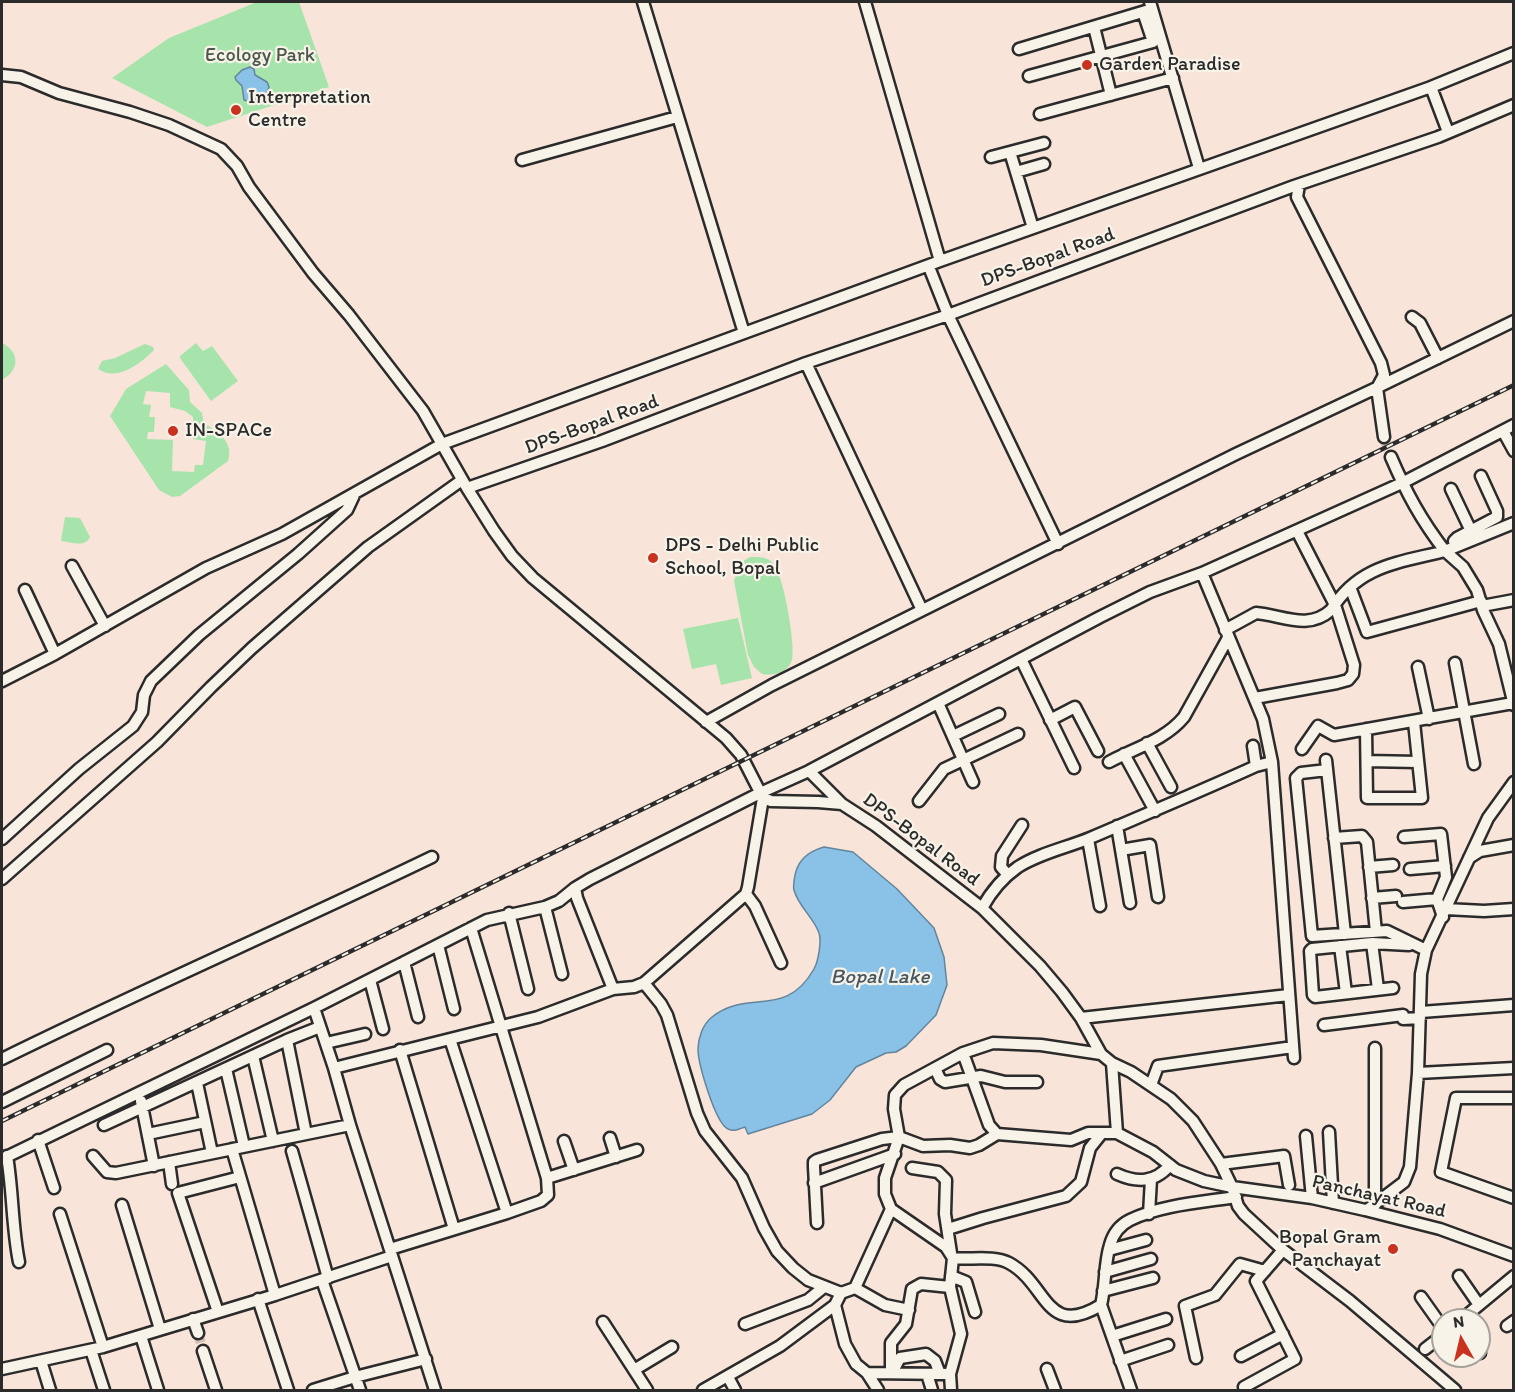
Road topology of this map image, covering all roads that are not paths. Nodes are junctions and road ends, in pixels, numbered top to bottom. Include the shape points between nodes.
1 (643, 2) edge
2 (865, 2) edge
3 (1148, 7) edge
4 (1094, 27) junction
5 (1019, 49) dead end
6 (1514, 52) edge
7 (1102, 57) junction
8 (2, 75) edge
9 (1029, 76) dead end
10 (1173, 78) junction
11 (1431, 87) junction
12 (1112, 95) junction
13 (1514, 105) edge
14 (1040, 114) dead end
15 (677, 117) junction
16 (1448, 132) junction
17 (1044, 143) dead end
18 (1010, 152) junction
19 (991, 157) dead end
20 (522, 160) dead end
21 (1044, 164) dead end
22 (1199, 168) junction
23 (1016, 172) junction
24 (1299, 185) junction
25 (1033, 228) junction
26 (940, 261) junction
27 (928, 267) junction
28 (948, 315) junction
29 (1412, 317) dead end
30 (1514, 321) edge
31 (744, 333) junction
32 (1438, 358) junction
33 (806, 363) junction
34 (1377, 388) junction
35 (1514, 425) edge
36 (1503, 431) junction
37 (1384, 437) tunnel mouth
38 (442, 444) junction
39 (1514, 451) edge
40 (1391, 456) tunnel mouth
41 (1481, 476) dead end
42 (462, 480) junction
43 (1401, 483) junction
44 (1451, 489) dead end
45 (355, 493) junction
46 (1514, 523) edge
47 (1297, 531) junction
48 (1471, 531) junction
49 (1058, 544) junction
50 (1450, 549) junction
51 (72, 566) dead end
52 (1202, 573) junction
53 (1350, 587) junction
54 (25, 590) dead end
55 (1514, 600) edge
56 (1481, 603) junction
57 (1335, 605) junction
58 (922, 610) junction
59 (105, 626) junction
60 (1227, 634) junction
61 (55, 654) junction
62 (1021, 659) junction
63 (1455, 663) dead end
64 (1418, 667) dead end
65 (2, 681) edge
66 (1255, 698) junction
67 (938, 703) junction
68 (1513, 704) edge
69 (1464, 712) junction
70 (999, 714) dead end
71 (1429, 719) junction
72 (1050, 720) junction
73 (706, 722) junction
74 (1414, 722) junction
75 (1366, 729) junction
76 (1018, 734) dead end
77 (953, 736) junction
78 (1147, 743) junction
79 (1252, 746) dead end
80 (1302, 749) dead end
81 (1098, 752) dead end
82 (1124, 754) junction
83 (963, 758) junction
84 (1367, 761) junction
85 (1109, 762) dead end
86 (1272, 762) junction
87 (1418, 762) junction
88 (1474, 764) dead end
89 (1256, 766) junction
90 (1074, 768) dead end
91 (809, 771) junction
92 (973, 782) dead end
93 (1514, 782) edge
94 (1171, 787) dead end
95 (761, 796) junction
96 (919, 801) dead end
97 (842, 804) junction
98 (1155, 812) junction
99 (1022, 825) dead end
100 (1117, 826) junction
101 (1404, 837) dead end
102 (1334, 838) junction
103 (2, 839) edge
104 (1088, 839) junction
105 (1514, 845) edge
106 (1121, 849) junction
107 (432, 857) dead end
108 (1469, 858) junction
109 (1393, 865) dead end
110 (1445, 866) junction
111 (1369, 867) junction
112 (1410, 869) dead end
113 (1008, 876) junction
114 (2, 879) edge
115 (575, 888) junction
116 (746, 894) junction
117 (1158, 897) dead end
118 (1372, 898) junction
119 (1437, 899) junction
120 (1130, 903) dead end
121 (1100, 906) dead end
122 (545, 907) junction
123 (982, 908) junction
124 (1514, 909) edge
125 (509, 913) junction
126 (1444, 913) junction
127 (471, 928) junction
128 (1376, 932) junction
129 (1345, 934) junction
130 (1372, 943) junction
131 (438, 945) junction
132 (1412, 945) junction
133 (1340, 946) junction
134 (1426, 950) junction
135 (404, 962) junction
136 (781, 963) dead end
137 (562, 974) dead end
138 (370, 980) junction
139 (644, 983) junction
140 (1393, 987) dead end
141 (528, 989) dead end
142 (613, 989) junction
143 (1377, 989) junction
144 (1346, 993) junction
145 (1289, 995) junction
146 (1514, 1005) edge
147 (314, 1008) junction
148 (453, 1009) dead end
149 (1420, 1015) junction
150 (418, 1017) dead end
151 (1081, 1018) junction
152 (1324, 1025) dead end
153 (320, 1027) junction
154 (499, 1027) junction
155 (383, 1029) dead end
156 (365, 1034) dead end
157 (450, 1039) junction
158 (287, 1040) junction
159 (326, 1043) junction
160 (1375, 1048) dead end
161 (107, 1050) dead end
162 (400, 1050) junction
163 (963, 1053) junction
164 (1101, 1054) junction
165 (253, 1056) junction
166 (2, 1059) edge
167 (1112, 1063) junction
168 (334, 1068) junction
169 (935, 1068) junction
170 (1514, 1068) edge
171 (226, 1069) junction
172 (1418, 1073) junction
173 (972, 1077) junction
174 (1037, 1082) dead end
175 (197, 1083) junction
176 (1151, 1085) junction
177 (140, 1093) junction
178 (1514, 1098) edge
179 (2, 1102) edge
180 (143, 1107) junction
181 (205, 1122) junction
182 (104, 1125) dead end
183 (350, 1125) junction
184 (1329, 1132) dead end
185 (1102, 1133) junction
186 (1118, 1133) junction
187 (148, 1134) junction
188 (306, 1134) junction
189 (997, 1134) junction
190 (1306, 1136) dead end
191 (899, 1137) junction
192 (610, 1138) dead end
193 (38, 1140) junction
194 (273, 1141) junction
195 (564, 1141) dead end
196 (244, 1146) junction
197 (232, 1149) junction
198 (637, 1150) dead end
199 (292, 1151) dead end
200 (212, 1153) junction
201 (895, 1154) junction
202 (93, 1156) dead end
203 (616, 1156) junction
204 (4, 1158) edge
205 (169, 1162) junction
206 (1221, 1164) junction
207 (1170, 1165) junction
208 (154, 1166) junction
209 (912, 1168) dead end
210 (574, 1170) junction
211 (1117, 1174) dead end
212 (240, 1177) junction
213 (546, 1178) junction
214 (1151, 1179) junction
215 (814, 1183) junction
216 (172, 1184) dead end
217 (1289, 1185) dead end
218 (54, 1188) dead end
219 (1234, 1192) junction
220 (1312, 1198) junction
221 (1514, 1198) edge
222 (1333, 1203) junction
223 (122, 1205) dead end
224 (1371, 1208) junction
225 (891, 1209) junction
226 (507, 1213) junction
227 (60, 1214) dead end
228 (1149, 1214) junction
229 (817, 1223) dead end
230 (454, 1229) junction
231 (948, 1229) junction
232 (1146, 1240) dead end
233 (1109, 1250) junction
234 (1282, 1250) junction
235 (391, 1252) junction
236 (952, 1255) junction
237 (1514, 1256) edge
238 (1151, 1259) dead end
239 (19, 1262) dead end
240 (1265, 1271) junction
241 (1105, 1272) junction
242 (1459, 1276) dead end
243 (1514, 1276) edge
244 (1153, 1278) dead end
245 (325, 1279) junction
246 (951, 1282) junction
247 (824, 1287) junction
248 (855, 1288) junction
249 (1103, 1291) junction
250 (841, 1293) junction
251 (275, 1295) junction
252 (1421, 1297) dead end
253 (258, 1299) junction
254 (835, 1305) junction
255 (1101, 1305) junction
256 (1479, 1305) junction
257 (1475, 1308) edge
258 (909, 1310) junction
259 (1431, 1311) edge
260 (218, 1312) junction
261 (975, 1312) dead end
262 (193, 1319) junction
263 (1166, 1319) dead end
264 (603, 1322) dead end
265 (746, 1324) dead end
266 (160, 1329) junction
267 (198, 1333) tunnel mouth
268 (1283, 1335) junction
269 (141, 1336) junction
270 (1112, 1336) junction
271 (1431, 1344) edge
272 (1168, 1346) dead end
273 (103, 1347) junction
274 (672, 1347) dead end
275 (1425, 1349) dead end
276 (91, 1350) junction
277 (203, 1351) tunnel mouth
278 (1241, 1356) dead end
279 (1196, 1358) dead end
280 (426, 1359) junction
281 (41, 1361) junction
282 (1120, 1361) junction
283 (2, 1369) edge
284 (1047, 1369) dead end
285 (634, 1370) junction
286 (867, 1373) junction
287 (891, 1373) junction
288 (927, 1374) junction
289 (945, 1374) junction
290 (355, 1377) junction
291 (728, 1377) junction
292 (1244, 1387) dead end
293 (50, 1390) edge
294 (104, 1390) edge
295 (158, 1390) edge
296 (216, 1390) edge
297 (288, 1390) edge
298 (313, 1390) edge
299 (360, 1390) edge
300 (435, 1390) edge
301 (647, 1390) edge
302 (703, 1390) edge
303 (735, 1390) edge
304 (878, 1390) edge
305 (932, 1390) edge
306 (951, 1390) edge
307 (1055, 1390) edge
308 (1131, 1390) edge
309 (1455, 1390) edge

1 - 15 street
2 - 26 street
3 - 4 street
3 - 7 street via 1153,42
3 - 10 street
4 - 5 street
4 - 7 street
6 - 11 street
7 - 9 street
7 - 12 street
8 - 38 street via 21,77 59,93 159,122 221,149 423,411
10 - 12 street
10 - 22 street
11 - 16 street
11 - 22 street
12 - 14 street
13 - 16 street, DPS-Bopal Road
15 - 20 street
15 - 31 street
16 - 24 street, DPS-Bopal Road
17 - 18 street
18 - 19 street
18 - 23 street
21 - 23 street
22 - 25 street
23 - 25 street
24 - 28 street, DPS-Bopal Road
24 - 34 street via 1298,197 1381,363 1384,375
25 - 26 street
26 - 27 street
27 - 28 street
27 - 31 street
28 - 33 street, DPS-Bopal Road
28 - 49 street
29 - 32 street via 1420,323
30 - 32 street
31 - 38 street
32 - 34 street
33 - 42 street, DPS-Bopal Road via 602,441
33 - 58 street
34 - 37 street
34 - 49 street
35 - 36 street
36 - 39 street
36 - 43 street
38 - 42 street
38 - 45 street
40 - 43 street
41 - 48 street via 1497,517
42 - 73 street via 512,556 533,578
42 - 114 street, DPS-Bopal Road via 369,547 269,633 157,742
43 - 47 street
43 - 50 street via 1423,523
44 - 48 street
45 - 59 street via 282,534 206,568
45 - 103 street via 347,510 199,635 151,681 142,712 133,726
46 - 50 street
47 - 52 street
47 - 57 street
48 - 50 street via 1455,540
49 - 58 street
50 - 53 street via 1374,570
50 - 56 street via 1472,579
51 - 59 street
52 - 60 street
52 - 62 street via 1140,597
53 - 56 street via 1370,633
53 - 57 street
54 - 61 street
55 - 56 street
56 - 68 street via 1499,644
57 - 60 street via 1326,615 1306,621 1256,613
57 - 66 street via 1354,666 1348,680
58 - 73 street
59 - 61 street
60 - 66 street
60 - 78 street via 1184,717 1170,732
61 - 65 street
62 - 67 street
62 - 72 street
63 - 69 street
64 - 71 street
66 - 86 street
67 - 77 street
67 - 91 street
68 - 69 street
69 - 71 street
69 - 88 street
70 - 77 street
71 - 74 street
72 - 81 street via 1075,707
72 - 90 street
73 - 95 street via 741,754
74 - 75 street
74 - 87 street
75 - 80 street via 1334,735 1318,726
75 - 84 street
76 - 83 street
77 - 83 street
78 - 82 street
78 - 94 street
79 - 89 street
82 - 85 street
82 - 98 street
83 - 92 street
83 - 96 street via 944,769
84 - 87 street
84 - 87 street via 1367,798 1422,798
86 - 89 street
86 - 145 street
89 - 98 street
91 - 95 street
91 - 97 street
93 - 108 street via 1488,818
95 - 97 street, DPS-Bopal Road via 771,801
95 - 115 street
95 - 116 street
97 - 123 street, DPS-Bopal Road
98 - 100 street
99 - 113 street via 1002,856 1001,867
100 - 104 street
100 - 106 street
101 - 110 street via 1441,834
102 - 111 street via 1365,838
102 - 129 street
102 - 129 street via 1327,765 1296,778 1311,935
104 - 113 street via 1045,853
104 - 121 street
105 - 108 street via 1480,851
106 - 117 street via 1150,845
106 - 120 street
107 - 166 street
108 - 126 street
109 - 111 street
110 - 112 street
110 - 119 street via 1446,877
111 - 118 street
113 - 123 street
115 - 122 street
115 - 142 street
116 - 136 street
116 - 139 street
118 - 119 street
118 - 128 street
119 - 126 street
122 - 125 street
122 - 137 street
123 - 151 street, DPS-Bopal Road via 1040,966
124 - 126 street
125 - 127 street
125 - 141 street
126 - 134 street
127 - 131 street
127 - 154 street
128 - 129 street
128 - 132 street via 1391,932
130 - 132 street
130 - 133 street
130 - 143 street
131 - 135 street
131 - 148 street
132 - 134 street
133 - 144 street
133 - 144 street via 1310,951 1313,995
134 - 149 street
135 - 138 street
135 - 150 street
138 - 147 street
138 - 155 street
139 - 142 street
139 - 247 street via 667,1015 705,1131 742,1178 777,1251 808,1280
140 - 143 street
142 - 154 street
143 - 144 street
145 - 151 street
145 - 176 street via 1294,1052 1158,1066
146 - 149 street
147 - 153 street
147 - 177 street
149 - 152 street
149 - 172 street
151 - 164 street, DPS-Bopal Road
153 - 158 street
153 - 159 street
154 - 157 street
154 - 213 street
156 - 159 street
157 - 162 street
157 - 226 street
158 - 165 street
158 - 188 street
159 - 168 street
160 - 224 street
161 - 179 street
162 - 168 street
162 - 230 street
163 - 164 street via 993,1043
163 - 169 street
163 - 173 street
164 - 167 street
165 - 171 street
165 - 194 street
167 - 176 street
167 - 186 street
168 - 183 street
169 - 173 street via 942,1081
169 - 191 street via 895,1095
170 - 172 street
171 - 175 street
171 - 196 street
172 - 224 street via 1410,1167 1404,1182
173 - 174 street via 1005,1083
173 - 189 street via 989,1125
175 - 180 street
175 - 181 street
176 - 206 street via 1193,1121
177 - 180 street
177 - 193 street
178 - 221 street via 1456,1098 1441,1172
180 - 182 street
180 - 187 street
181 - 187 street
181 - 200 street
183 - 188 street
183 - 235 street
184 - 222 street
185 - 186 street
185 - 189 street via 1088,1133 1071,1140
185 - 231 street via 1090,1148 1081,1182 1066,1196
186 - 207 street
187 - 208 street
188 - 194 street
189 - 191 street via 970,1148 923,1146
190 - 220 street
191 - 201 street
191 - 215 street via 874,1140 814,1162
192 - 203 street
193 - 204 street
193 - 218 street
194 - 196 street
195 - 210 street
196 - 197 street
197 - 200 street
197 - 212 street
198 - 203 street
199 - 245 street
200 - 205 street
201 - 215 street
201 - 225 street via 885,1178 885,1194
202 - 208 street via 111,1173
203 - 210 street
204 - 239 street
205 - 208 street
205 - 216 street
206 - 217 street via 1284,1156
206 - 219 street
207 - 214 street
207 - 219 street
209 - 231 street via 938,1172 945,1180
210 - 213 street
211 - 214 street via 1131,1180
212 - 251 street
212 - 260 street via 178,1193
213 - 226 street via 548,1196
214 - 228 street
215 - 229 street
219 - 220 street, Panchayat Road
219 - 228 street
219 - 234 street via 1244,1214
220 - 222 street, Panchayat Road
222 - 224 street, Panchayat Road
223 - 266 street
224 - 237 street, Panchayat Road
225 - 236 street
225 - 248 street
226 - 230 street
227 - 273 street
228 - 233 street via 1121,1226
230 - 235 street
231 - 236 street
232 - 233 street
233 - 241 street
234 - 240 street
234 - 309 street via 1350,1301
235 - 245 street
235 - 280 street
236 - 246 street
236 - 255 street via 1009,1263 1055,1312 1077,1317
238 - 241 street
240 - 268 street via 1256,1281
240 - 279 street via 1240,1264 1215,1295 1185,1306
241 - 249 street
242 - 256 street
243 - 256 street
244 - 249 street
245 - 251 street
245 - 290 street
246 - 258 street via 921,1284 912,1289
246 - 261 street via 966,1282
246 - 289 street via 961,1334
247 - 250 street
247 - 265 street via 807,1300
248 - 250 street
248 - 258 street via 885,1305
249 - 255 street
250 - 254 street
251 - 253 street
252 - 259 street
253 - 260 street
253 - 297 street
254 - 286 street via 845,1344 856,1365
254 - 291 street via 780,1346
255 - 270 street
256 - 257 street
258 - 287 street via 906,1324 891,1342
260 - 262 street
262 - 266 street
262 - 267 street
263 - 270 street
264 - 285 street
266 - 269 street
268 - 278 street
268 - 292 street via 1295,1359
269 - 273 street
269 - 295 street
270 - 282 street
271 - 275 street
272 - 282 street
273 - 276 street
274 - 285 street
276 - 281 street
276 - 294 street
277 - 296 street
280 - 290 street
280 - 300 street
281 - 283 street
281 - 293 street
282 - 308 street
284 - 307 street
285 - 301 street
286 - 287 street
286 - 304 street
287 - 288 street
287 - 289 street via 900,1358 926,1354
288 - 289 street
288 - 305 street
289 - 306 street
290 - 298 street
290 - 299 street
291 - 302 street
291 - 303 street

